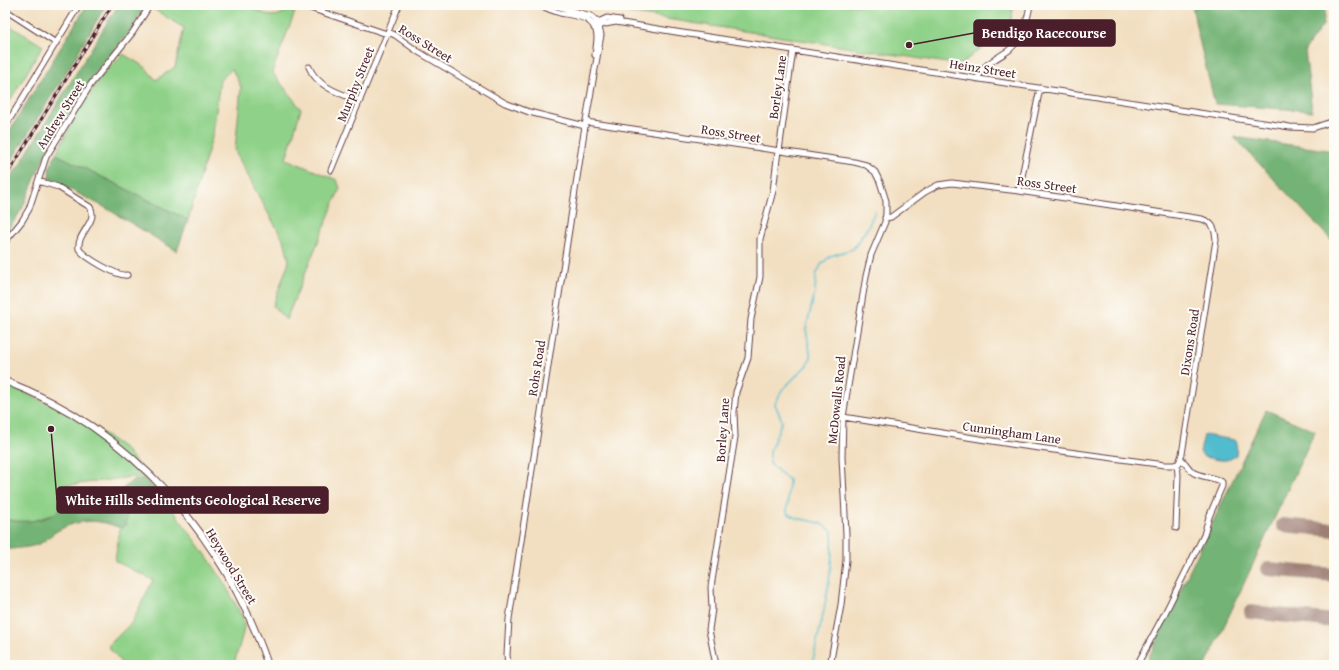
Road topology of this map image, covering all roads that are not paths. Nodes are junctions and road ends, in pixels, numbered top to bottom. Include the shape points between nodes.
1 (79, 5) edge
2 (150, 5) edge
3 (301, 5) edge
4 (399, 5) edge
5 (539, 5) edge
6 (553, 5) edge
7 (1030, 5) edge
8 (5, 10) edge
9 (596, 25) junction
10 (387, 33) junction
11 (56, 43) junction
12 (793, 50) junction
13 (309, 67) dead end
14 (978, 79) junction
15 (1040, 88) junction
16 (360, 101) junction
17 (1334, 121) edge
18 (586, 124) junction
19 (5, 127) edge
20 (779, 151) junction
21 (872, 169) joint
22 (331, 170) dead end
23 (38, 181) junction
24 (1019, 191) junction
25 (886, 218) junction
26 (1213, 225) joint
27 (5, 242) edge
28 (127, 275) dead end
29 (5, 381) edge
30 (843, 417) junction
31 (1179, 462) junction
32 (1176, 528) dead end
33 (268, 665) edge
34 (508, 665) edge
35 (716, 665) edge
36 (830, 665) edge
37 (1136, 665) edge

1 - 11 street
2 - 23 street, Andrew Street via 133,32 86,92 46,157
3 - 10 street, Ross Street
4 - 10 street, Murphy Street
5 - 9 street via 584,18
6 - 9 street via 586,13 594,18
7 - 14 street via 1022,34 1010,49 981,69
8 - 11 street
9 - 12 street, Heinz Street via 611,18 663,30
9 - 18 street, Rohs Road via 601,39
10 - 16 street, Murphy Street
10 - 18 street, Ross Street via 505,103 529,112
11 - 19 street
12 - 14 street, Heinz Street
12 - 20 street, Borley Lane
13 - 16 street via 313,75 326,86
14 - 15 street, Heinz Street
15 - 17 street, Heinz Street via 1299,128 1313,128
15 - 24 street
16 - 22 street, Murphy Street
18 - 20 street, Ross Street
18 - 34 street, Rohs Road via 509,619
20 - 21 street, Ross Street via 854,162
20 - 35 street, Borley Lane via 773,191 760,239 760,277 751,319 748,358 736,392 735,437 711,587 712,609 709,630
21 - 25 street, McDowalls Road via 884,194
23 - 27 street, Andrew Street via 22,221
23 - 28 street via 58,187 92,210 92,217 79,240 79,249 114,272 122,276
24 - 25 street, Ross Street via 960,183 945,184 925,192
24 - 26 street, Ross Street via 1202,218
25 - 30 street, McDowalls Road via 866,276
26 - 31 street, Dixons Road via 1216,240
29 - 33 main road, Heywood Street via 53,403 95,429 132,457 170,495 223,567 247,613
30 - 31 street, Cunningham Lane via 1165,465
30 - 36 street, McDowalls Road via 846,560
31 - 32 street, Dixons Road
31 - 37 street via 1188,464 1194,473 1215,478 1222,482 1222,486 1204,534

